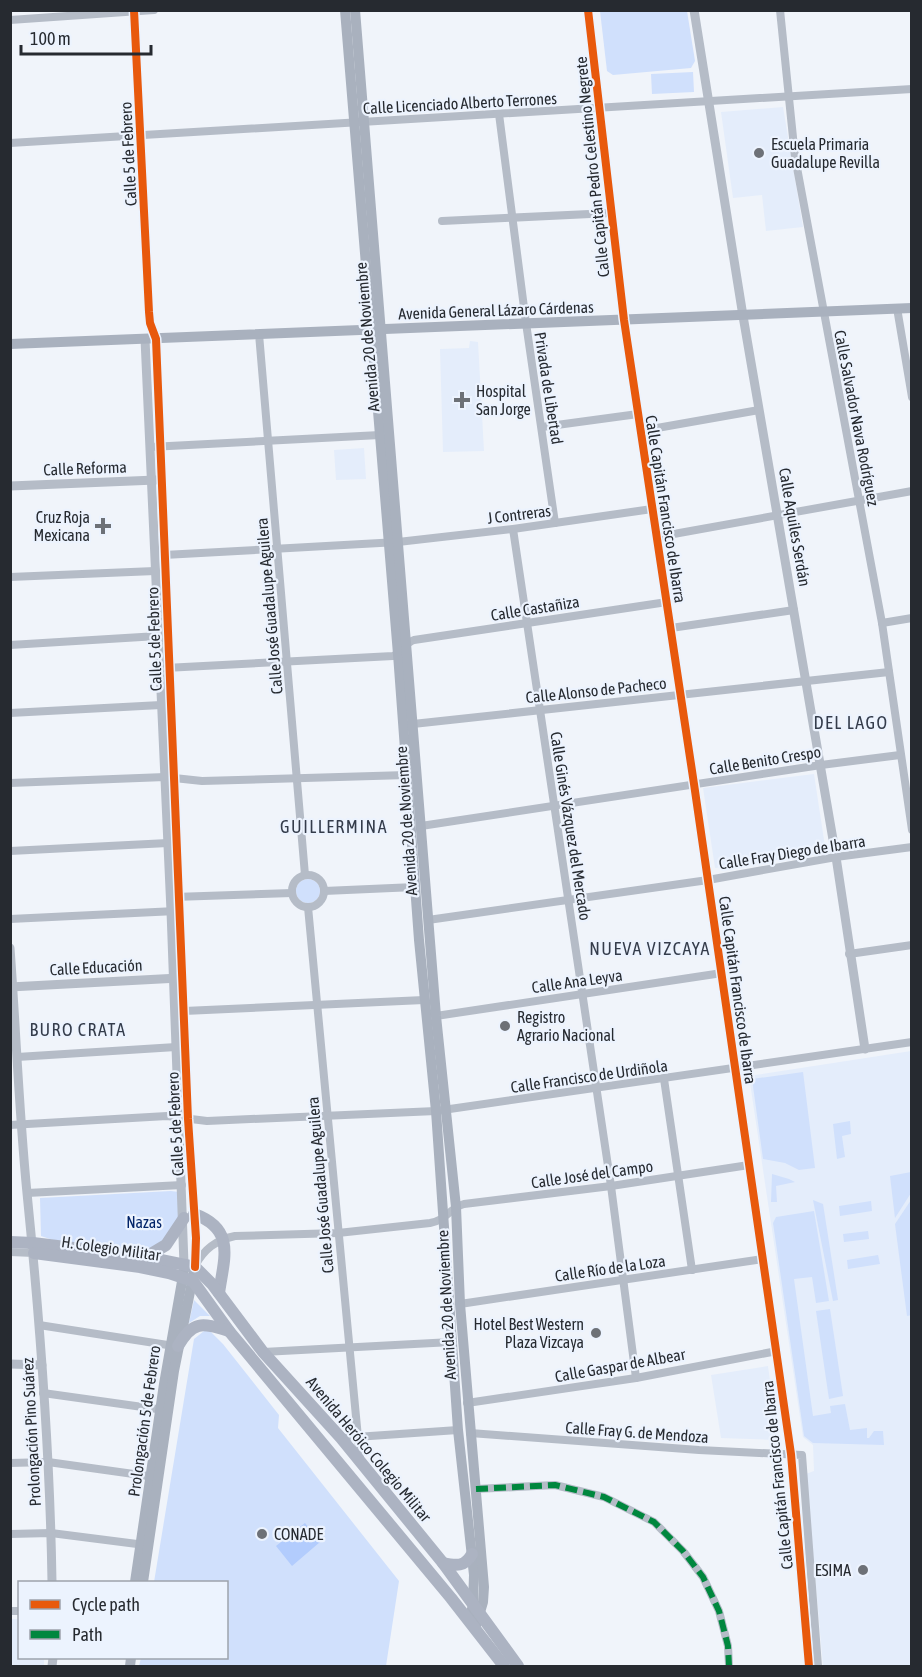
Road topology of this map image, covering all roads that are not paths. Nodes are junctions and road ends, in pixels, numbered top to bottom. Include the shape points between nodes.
1 (154, 10) edge
2 (345, 10) edge
3 (355, 10) edge
4 (588, 10) edge
5 (694, 10) edge
6 (780, 10) edge
7 (134, 11) edge
8 (10, 20) edge
9 (912, 89) edge
10 (788, 97) junction
11 (708, 102) junction
12 (599, 109) junction
13 (499, 114) junction
14 (358, 122) junction
15 (141, 136) junction
16 (10, 143) edge
17 (610, 213) junction
18 (512, 218) junction
19 (442, 221) dead end
20 (897, 308) junction
21 (912, 308) edge
22 (823, 312) junction
23 (743, 316) junction
24 (624, 320) junction
25 (526, 323) junction
26 (376, 330) junction
27 (260, 334) junction
28 (151, 339) junction
29 (10, 344) edge
30 (912, 397) edge
31 (759, 410) junction
32 (638, 414) junction
33 (542, 427) junction
34 (640, 431) junction
35 (380, 435) junction
36 (268, 441) junction
37 (161, 446) junction
38 (150, 447) junction
39 (162, 479) junction
40 (151, 480) junction
41 (10, 486) edge
42 (912, 491) edge
43 (860, 501) junction
44 (652, 509) junction
45 (778, 515) junction
46 (555, 523) junction
47 (513, 529) junction
48 (657, 537) junction
49 (393, 543) junction
50 (278, 549) junction
51 (164, 555) junction
52 (155, 571) junction
53 (10, 577) edge
54 (667, 602) junction
55 (794, 610) junction
56 (912, 618) edge
57 (526, 623) junction
58 (882, 623) junction
59 (671, 628) junction
60 (158, 636) junction
61 (407, 643) junction
62 (10, 645) edge
63 (398, 654) junction
64 (287, 662) junction
65 (164, 668) junction
66 (889, 672) junction
67 (806, 683) junction
68 (681, 695) junction
69 (161, 705) junction
70 (540, 710) junction
71 (10, 713) edge
72 (413, 724) junction
73 (900, 755) junction
74 (820, 765) junction
75 (407, 775) junction
76 (907, 776) edge
77 (169, 777) junction
78 (298, 777) junction
79 (10, 783) edge
80 (694, 784) junction
81 (554, 806) junction
82 (421, 826) junction
83 (912, 830) edge
84 (168, 843) junction
85 (912, 847) edge
86 (10, 850) edge
87 (836, 857) junction
88 (304, 875) junction
89 (708, 880) junction
90 (415, 887) junction
91 (324, 891) junction
92 (292, 893) junction
93 (175, 897) junction
94 (568, 900) junction
95 (308, 908) junction
96 (176, 911) junction
97 (10, 919) edge
98 (428, 920) junction
99 (912, 945) edge
100 (10, 948) edge
101 (849, 954) junction
102 (722, 973) junction
103 (178, 978) junction
104 (12, 987) edge
105 (582, 994) junction
106 (424, 1000) junction
107 (317, 1005) junction
108 (183, 1011) junction
109 (436, 1016) junction
110 (912, 1042) edge
111 (176, 1047) junction
112 (865, 1049) junction
113 (17, 1057) junction
114 (735, 1069) junction
115 (664, 1079) junction
116 (597, 1089) junction
117 (442, 1111) junction
118 (184, 1118) junction
119 (328, 1118) junction
120 (10, 1125) edge
121 (22, 1125) junction
122 (749, 1165) junction
123 (679, 1175) junction
124 (182, 1185) junction
125 (611, 1186) junction
126 (27, 1192) junction
127 (456, 1207) junction
128 (189, 1216) junction
129 (443, 1219) junction
130 (338, 1233) junction
131 (224, 1238) junction
132 (10, 1242) edge
133 (34, 1248) junction
134 (10, 1252) edge
135 (146, 1257) junction
136 (764, 1259) junction
137 (190, 1265) junction
138 (693, 1270) junction
139 (188, 1279) junction
140 (623, 1280) junction
141 (219, 1293) junction
142 (460, 1304) junction
143 (39, 1325) junction
144 (229, 1331) junction
145 (452, 1342) junction
146 (174, 1346) junction
147 (348, 1347) junction
148 (777, 1351) junction
149 (263, 1352) junction
150 (10, 1364) edge
151 (42, 1365) junction
152 (636, 1378) junction
153 (44, 1393) junction
154 (467, 1403) junction
155 (165, 1410) junction
156 (458, 1430) junction
157 (470, 1432) junction
158 (357, 1437) junction
159 (341, 1438) junction
160 (791, 1454) junction
161 (360, 1461) junction
162 (48, 1462) junction
163 (10, 1463) edge
164 (155, 1477) junction
165 (476, 1489) junction
166 (51, 1533) junction
167 (10, 1534) edge
168 (145, 1545) junction
169 (475, 1550) junction
170 (443, 1563) junction
171 (52, 1581) edge
172 (135, 1581) edge
173 (143, 1581) edge
174 (474, 1617) junction
175 (504, 1666) edge
176 (518, 1666) edge
177 (729, 1666) edge
178 (809, 1666) edge
179 (818, 1666) edge

1 - 7 street
2 - 14 main road, Avenida 20 de Noviembre
3 - 14 main road, Avenida 20 de Noviembre
4 - 12 street, Calle Capitán Pedro Celestino Negrete
5 - 11 street, Calle Aquiles Serdán
6 - 10 street, Calle Salvador Nava Rodríguez
7 - 8 street
7 - 15 street, Calle 5 de Febrero
9 - 10 street, Calle Licenciado Alberto Terrones
10 - 11 street, Calle Licenciado Alberto Terrones
10 - 22 street, Calle Salvador Nava Rodríguez via 798,178
11 - 12 street, Calle Licenciado Alberto Terrones
11 - 23 street, Calle Aquiles Serdán
12 - 13 street, Calle Licenciado Alberto Terrones
12 - 17 street, Calle Capitán Pedro Celestino Negrete
13 - 14 street, Calle Licenciado Alberto Terrones
13 - 18 street, Privada de Libertad
14 - 15 street, Calle Licenciado Alberto Terrones
14 - 26 main road, Avenida 20 de Noviembre
15 - 16 street, Calle Licenciado Alberto Terrones
15 - 28 street, Calle 5 de Febrero
17 - 18 street
17 - 24 street, Calle Capitán Pedro Celestino Negrete
18 - 19 street
18 - 25 street, Privada de Libertad
20 - 21 main road, Avenida General Lázaro Cárdenas
20 - 22 main road, Avenida General Lázaro Cárdenas
20 - 30 street
22 - 23 main road, Avenida General Lázaro Cárdenas
22 - 43 street, Calle Salvador Nava Rodríguez
23 - 24 main road, Avenida General Lázaro Cárdenas
23 - 31 street, Calle Aquiles Serdán
24 - 25 main road, Avenida General Lázaro Cárdenas
24 - 32 street, Calle Capitán Francisco de Ibarra
25 - 26 main road, Avenida General Lázaro Cárdenas
25 - 33 street, Privada de Libertad
26 - 27 main road, Avenida General Lázaro Cárdenas
26 - 35 main road, Avenida 20 de Noviembre
26 - 49 main road, Avenida 20 de Noviembre
27 - 28 main road, Avenida General Lázaro Cárdenas
27 - 36 street, Calle José Guadalupe Aguilera
28 - 29 main road, Avenida General Lázaro Cárdenas
28 - 37 street, Calle 5 de Febrero
28 - 38 street, Calle 5 de Febrero
31 - 34 street
31 - 45 street, Calle Aquiles Serdán
32 - 33 street
32 - 34 street, Calle Capitán Francisco de Ibarra
33 - 46 street, Privada de Libertad
34 - 44 street, Calle Capitán Francisco de Ibarra
35 - 36 street
35 - 49 main road, Avenida 20 de Noviembre
36 - 37 street
36 - 50 street, Calle José Guadalupe Aguilera
37 - 38 street
37 - 39 street, Calle 5 de Febrero
38 - 40 street, Calle 5 de Febrero
39 - 40 street, Calle Reforma
39 - 51 street, Calle 5 de Febrero
40 - 41 street, Calle Reforma
40 - 52 street, Calle 5 de Febrero
42 - 43 street
43 - 45 street
43 - 58 street, Calle Salvador Nava Rodríguez
44 - 46 street, J Contreras
44 - 48 street, Calle Capitán Francisco de Ibarra
45 - 48 street
45 - 55 street, Calle Aquiles Serdán
46 - 47 street, J Contreras
47 - 49 street, J Contreras
47 - 57 street, Calle Ginés Vázquez del Mercado
48 - 54 street, Calle Capitán Francisco de Ibarra
49 - 50 street, J Contreras
49 - 61 main road, Avenida 20 de Noviembre
49 - 63 main road, Avenida 20 de Noviembre
50 - 51 street, J Contreras
50 - 64 street, Calle José Guadalupe Aguilera
51 - 65 street, Calle 5 de Febrero
52 - 53 street
52 - 60 street, Calle 5 de Febrero
54 - 57 street, Calle Castañiza
54 - 59 street, Calle Capitán Francisco de Ibarra
55 - 59 street
55 - 67 street, Calle Aquiles Serdán
56 - 58 street
57 - 61 street, Calle Castañiza
57 - 70 street, Calle Ginés Vázquez del Mercado
58 - 66 street, Calle Salvador Nava Rodríguez
59 - 68 street, Calle Capitán Francisco de Ibarra
60 - 62 street
60 - 65 street, Calle 5 de Febrero
61 - 63 street
61 - 72 main road, Avenida 20 de Noviembre
63 - 64 street
63 - 75 main road, Avenida 20 de Noviembre
64 - 65 street
64 - 78 street, Calle José Guadalupe Aguilera
65 - 69 street, Calle 5 de Febrero
65 - 77 street, Calle 5 de Febrero
66 - 67 street, Calle Alonso de Pacheco
66 - 73 street, Calle Salvador Nava Rodríguez
67 - 68 street, Calle Alonso de Pacheco
67 - 74 street, Calle Aquiles Serdán
68 - 70 street, Calle Alonso de Pacheco
68 - 80 street, Calle Capitán Francisco de Ibarra
69 - 71 street
69 - 77 street, Calle 5 de Febrero
70 - 72 street, Calle Alonso de Pacheco
70 - 81 street, Calle Ginés Vázquez del Mercado
72 - 82 main road, Avenida 20 de Noviembre
73 - 74 street, Calle Benito Crespo
73 - 76 street, Calle Salvador Nava Rodríguez
74 - 80 street, Calle Benito Crespo
74 - 87 street, Calle Aquiles Serdán
75 - 78 street
75 - 90 main road, Avenida 20 de Noviembre
76 - 83 street, Calle Salvador Nava Rodríguez
77 - 78 street via 202,781
77 - 79 street
77 - 84 street, Calle 5 de Febrero
77 - 93 street, Calle 5 de Febrero
78 - 88 street, Calle José Guadalupe Aguilera
80 - 81 street, Calle Benito Crespo
80 - 89 street, Calle Capitán Francisco de Ibarra
81 - 82 street, Calle Benito Crespo
81 - 94 street, Calle Ginés Vázquez del Mercado
82 - 98 main road, Avenida 20 de Noviembre
84 - 86 street
84 - 93 street, Calle 5 de Febrero
85 - 87 street, Calle Fray Diego de Ibarra
87 - 89 street, Calle Fray Diego de Ibarra
87 - 101 street, Calle Aquiles Serdán
88 - 91 street via 318,878
88 - 92 street via 295,882
89 - 94 street, Calle Fray Diego de Ibarra
89 - 102 street, Calle Capitán Francisco de Ibarra
90 - 91 street
90 - 106 main road, Avenida 20 de Noviembre
91 - 95 street via 321,901
92 - 93 street
92 - 95 street via 299,905
93 - 96 street, Calle 5 de Febrero
94 - 98 street, Calle Fray Diego de Ibarra
94 - 105 street, Calle Ginés Vázquez del Mercado
95 - 107 street, Calle José Guadalupe Aguilera
96 - 97 street
96 - 103 street, Calle 5 de Febrero
98 - 109 main road, Avenida 20 de Noviembre
99 - 101 street
100 - 104 street, Prolongación Pino Suárez
101 - 112 street, Calle Aquiles Serdán
102 - 105 street, Calle Ana Leyva
102 - 114 street, Calle Capitán Francisco de Ibarra
103 - 104 street, Calle Educación
103 - 108 street, Calle 5 de Febrero
103 - 111 street, Calle 5 de Febrero
104 - 113 street, Prolongación Pino Suárez
105 - 109 street, Calle Ana Leyva
105 - 116 street, Calle Ginés Vázquez del Mercado
106 - 107 street
106 - 117 main road, Avenida 20 de Noviembre
107 - 108 street
107 - 119 street, Calle José Guadalupe Aguilera
108 - 118 street, Calle 5 de Febrero
109 - 117 main road, Avenida 20 de Noviembre
110 - 112 street, Calle Francisco de Urdiñola
111 - 113 street
111 - 118 street, Calle 5 de Febrero
112 - 114 street, Calle Francisco de Urdiñola
113 - 121 street, Prolongación Pino Suárez
114 - 115 street, Calle Francisco de Urdiñola
114 - 122 street, Calle Capitán Francisco de Ibarra
115 - 116 street, Calle Francisco de Urdiñola
115 - 123 street
116 - 117 street, Calle Francisco de Urdiñola
116 - 125 street, Calle Ginés Vázquez del Mercado
117 - 119 street, Calle Francisco de Urdiñola
117 - 127 main road, Avenida 20 de Noviembre
117 - 129 main road, Avenida 20 de Noviembre
118 - 119 street, Calle Francisco de Urdiñola
118 - 121 street, Calle Francisco de Urdiñola
118 - 124 street, Calle 5 de Febrero
118 - 128 street, Calle 5 de Febrero
119 - 130 street, Calle José Guadalupe Aguilera
120 - 121 street, Calle Francisco de Urdiñola
121 - 126 street, Prolongación Pino Suárez
122 - 123 street, Calle José del Campo
122 - 136 street, Calle Capitán Francisco de Ibarra
123 - 125 street, Calle José del Campo
123 - 138 street
124 - 126 street
124 - 128 street, Calle 5 de Febrero
125 - 127 street, Calle José del Campo
125 - 140 street, Calle Ginés Vázquez del Mercado
126 - 133 street, Prolongación Pino Suárez
127 - 129 street
127 - 142 main road, Avenida 20 de Noviembre
128 - 131 main road via 210,1220
128 - 135 main road via 166,1245
128 - 137 street, Calle 5 de Febrero
129 - 130 street
129 - 145 main road, Avenida 20 de Noviembre
130 - 131 street
130 - 147 street, Calle José Guadalupe Aguilera
131 - 137 street
131 - 141 main road
132 - 133 main road
133 - 134 street
133 - 135 main road, H. Colegio Militar
133 - 139 main road, H. Colegio Militar
133 - 143 street, Prolongación Pino Suárez
135 - 137 main road, H. Colegio Militar
136 - 138 street, Calle Río de la Loza
136 - 148 street, Calle Capitán Francisco de Ibarra
137 - 139 main road, Prolongación 5 de Febrero
137 - 141 main road, Avenida Heróico Colegio Militar
138 - 140 street, Calle Río de la Loza
139 - 144 main road, Avenida Heróico Colegio Militar via 200,1289
139 - 146 main road, Prolongación 5 de Febrero
140 - 142 street, Calle Río de la Loza
140 - 152 street, Calle Ginés Vázquez del Mercado
141 - 149 main road, Avenida Heróico Colegio Militar
142 - 154 main road, Avenida 20 de Noviembre
143 - 146 street
143 - 151 street, Prolongación Pino Suárez
144 - 146 main road via 193,1327
144 - 174 main road, Avenida Heróico Colegio Militar
145 - 147 street
145 - 156 main road, Avenida 20 de Noviembre
146 - 155 main road, Prolongación 5 de Febrero
147 - 149 street
147 - 158 street, Calle José Guadalupe Aguilera
148 - 152 street, Calle Gaspar de Albear
148 - 160 street, Calle Capitán Francisco de Ibarra
149 - 159 main road, Avenida Heróico Colegio Militar
150 - 151 street
151 - 153 street, Prolongación Pino Suárez
152 - 154 street, Calle Gaspar de Albear
153 - 155 street
153 - 162 street, Prolongación Pino Suárez
154 - 157 main road, Avenida 20 de Noviembre
155 - 164 main road, Prolongación 5 de Febrero
156 - 158 street
156 - 169 main road, Avenida 20 de Noviembre
157 - 160 street, Calle Fray G. de Mendoza
157 - 165 main road, Avenida 20 de Noviembre
158 - 159 street
158 - 161 street, Calle José Guadalupe Aguilera
159 - 161 main road, Avenida Heróico Colegio Militar
160 - 178 street, Calle Capitán Francisco de Ibarra
160 - 179 street, Calle Fray G. de Mendoza via 802,1455
161 - 170 main road, Avenida Heróico Colegio Militar
162 - 163 street
162 - 164 street
162 - 166 street, Prolongación Pino Suárez
164 - 168 main road, Prolongación 5 de Febrero
165 - 169 main road, Avenida 20 de Noviembre
165 - 177 street via 555,1485 604,1497 654,1522 703,1577 719,1611
166 - 167 street
166 - 168 street
166 - 171 street, Prolongación Pino Suárez
168 - 172 main road, Prolongación 5 de Febrero
168 - 173 main road, Prolongación 5 de Febrero
169 - 170 main road via 463,1564
169 - 174 main road, Avenida 20 de Noviembre
170 - 174 main road, Avenida Heróico Colegio Militar
174 - 175 main road, Avenida Heróico Colegio Militar
174 - 176 main road, Avenida Heróico Colegio Militar

